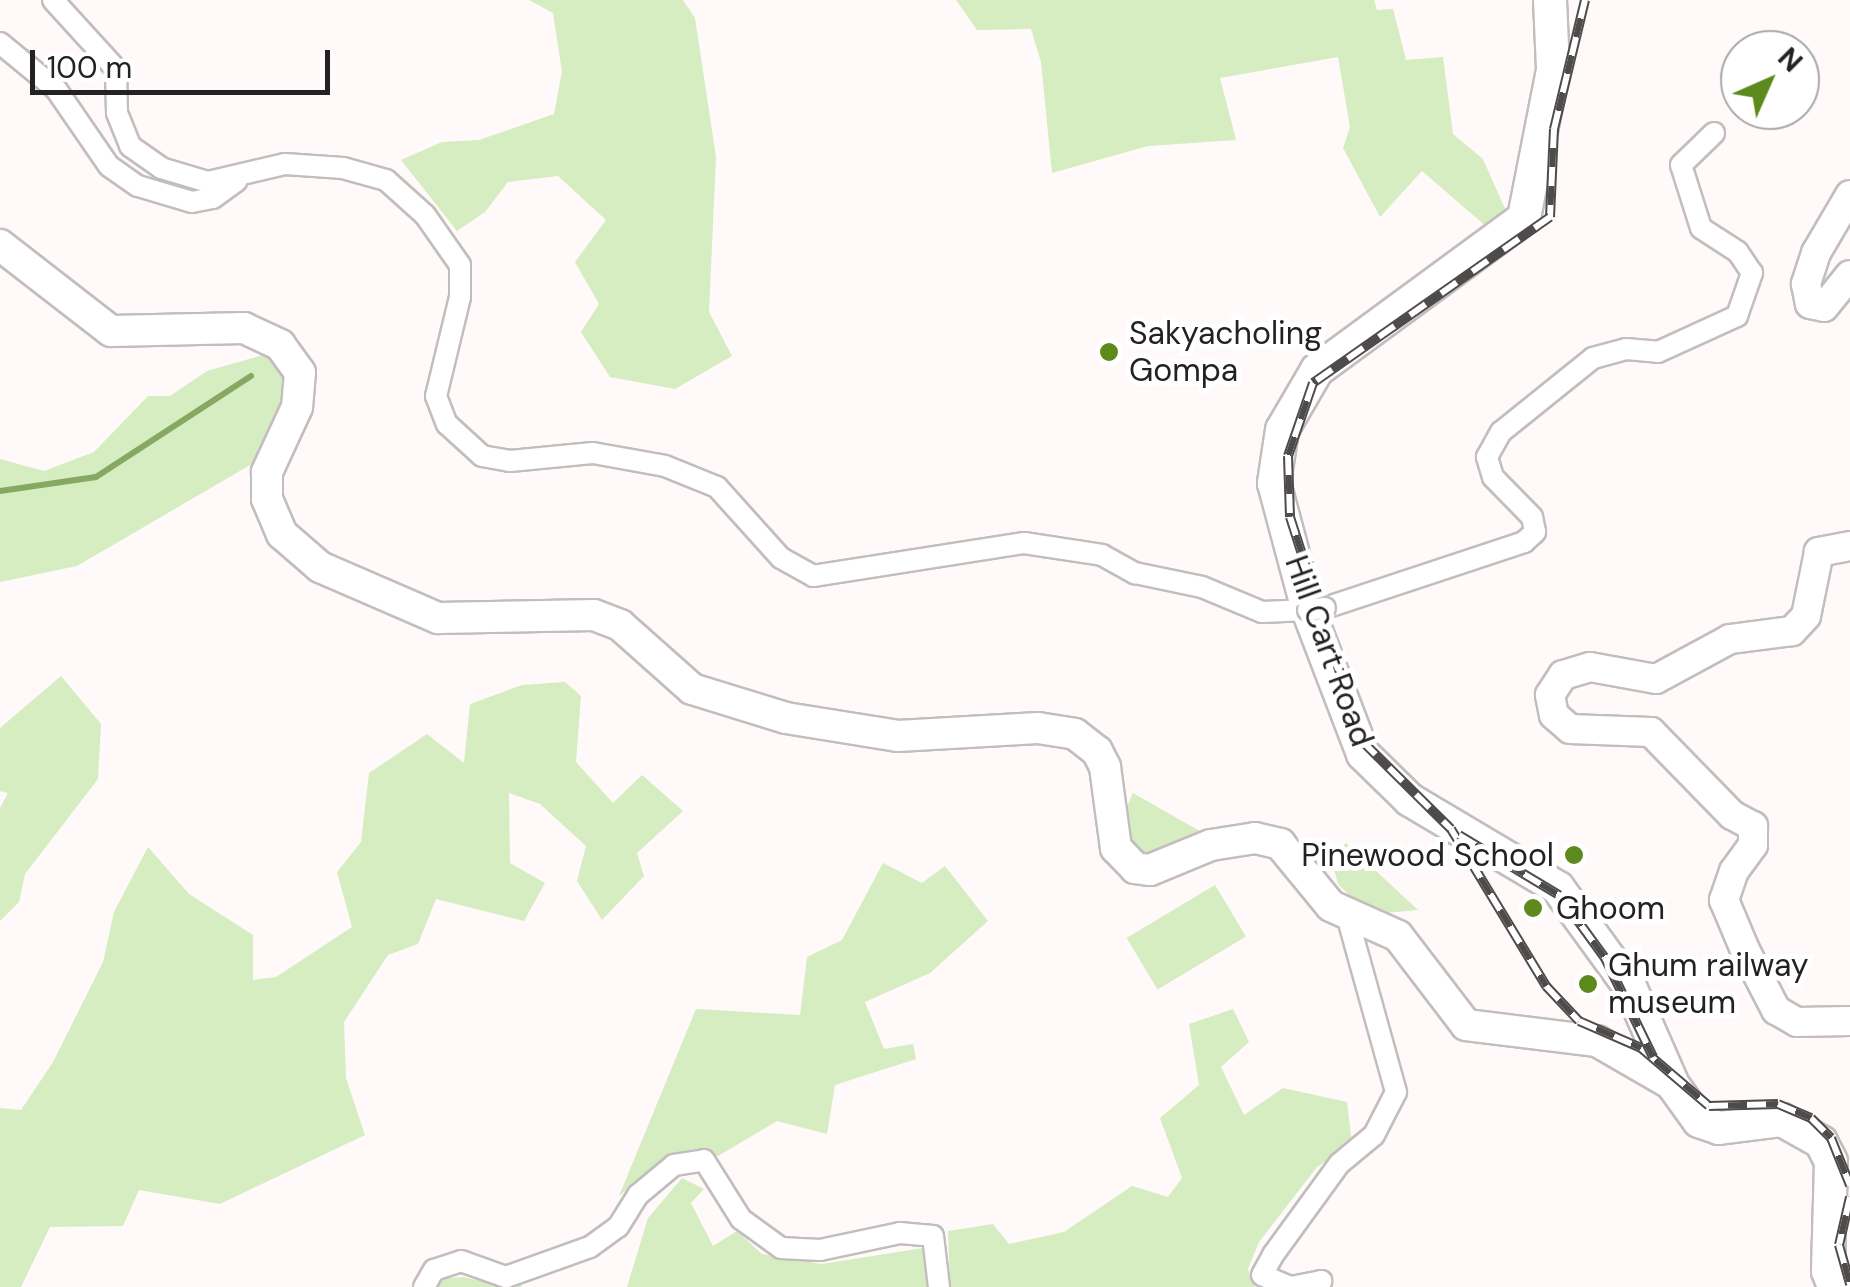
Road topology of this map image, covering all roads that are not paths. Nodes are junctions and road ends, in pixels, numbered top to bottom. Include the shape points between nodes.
1 (53, 0) edge
2 (1550, 0) edge
3 (0, 44) edge
4 (1714, 133) dead end
5 (242, 177) junction
6 (1850, 195) edge
7 (0, 246) edge
8 (1850, 275) edge
9 (1850, 546) edge
10 (1316, 609) junction
11 (1347, 915) junction
12 (1850, 1021) edge
13 (1673, 1085) junction
14 (424, 1287) edge
15 (939, 1287) edge
16 (1291, 1287) edge
17 (1317, 1287) edge
18 (1834, 1287) edge

1 - 5 street via 116,69 117,112 130,146 160,168 208,182
2 - 10 highway, Hill Cart Road via 1553,70 1524,218 1317,370 1282,430 1274,483
3 - 5 street via 56,89 109,166 138,186 192,202 214,198
4 - 10 street via 1681,164 1701,228 1738,252 1752,273 1737,316 1658,352 1626,349 1593,358 1500,432 1488,457 1493,477 1532,518 1535,532 1524,542
5 - 10 street via 285,164 343,168 386,180 425,214 460,264 460,297 436,396 448,424 482,456 510,461 593,453 664,466 717,487 781,558 813,576 1024,543 1102,554 1135,572 1202,587 1262,612
6 - 8 main road via 1816,254 1806,284 1810,304 1824,306
7 - 11 main road via 111,331 244,328 280,344 300,373 297,407 268,472 266,499 282,534 320,567 438,618 594,616 620,625 692,688 786,718 898,736 1038,728 1075,734 1097,750 1105,768 1122,860 1150,870 1211,845 1268,841 1298,860 1331,906
9 - 12 main road via 1819,552 1806,616 1792,632 1730,638 1656,679 1590,667 1563,675 1550,695 1554,715 1570,730 1651,732 1732,815 1752,826 1753,845 1724,900 1744,950 1776,1010 1796,1022
10 - 13 highway, Hill Cart Road via 1363,754 1410,800 1558,888 1630,987
11 - 13 main road via 1398,936 1466,1025 1597,1041
11 - 16 street via 1396,1092 1374,1135 1339,1164 1262,1275
13 - 18 highway, Hill Cart Road via 1698,1121 1718,1128 1782,1120 1822,1142 1830,1162 1828,1271
14 - 15 street via 434,1270 461,1261 506,1277 590,1247 674,1165 704,1160 740,1219 781,1248 820,1250 900,1233 933,1236
16 - 17 street via 1321,1281

